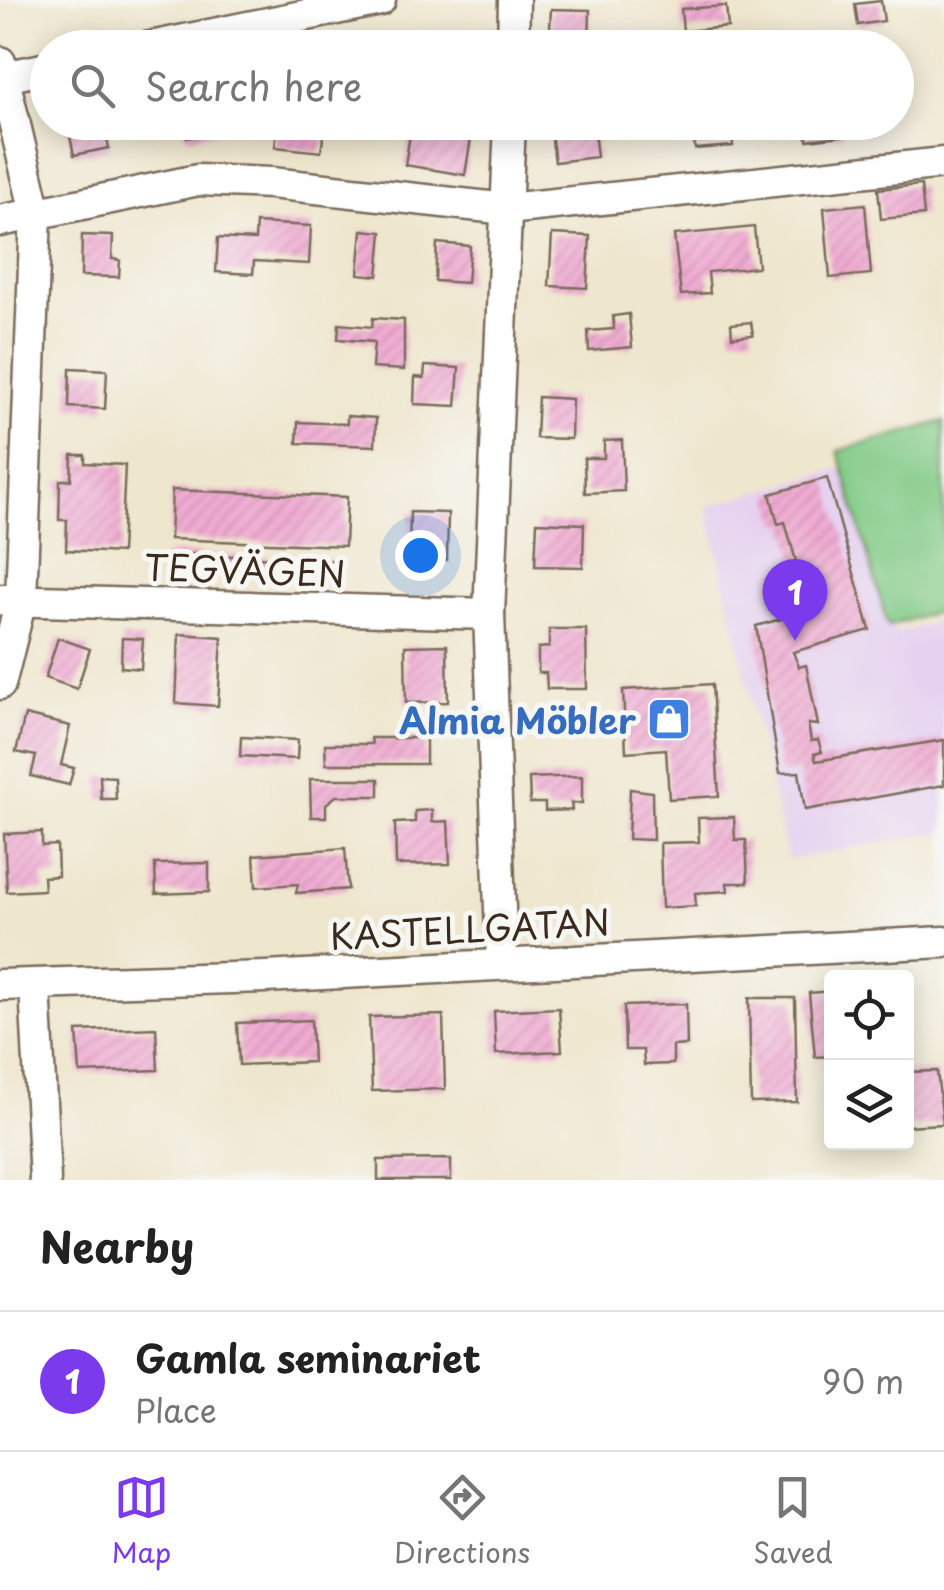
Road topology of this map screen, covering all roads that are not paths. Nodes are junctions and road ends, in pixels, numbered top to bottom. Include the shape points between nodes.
1 (380, 0) edge
2 (514, 0) edge
3 (234, 30) edge
4 (513, 30) edge
5 (30, 69) edge
6 (2, 70) edge
7 (509, 140) edge
8 (944, 163) edge
9 (507, 209) junction
10 (36, 213) junction
11 (0, 222) edge
12 (11, 600) edge
13 (489, 614) junction
14 (0, 684) edge
15 (944, 942) edge
16 (502, 963) junction
17 (0, 985) edge
18 (35, 986) junction
19 (45, 1180) edge

1 - 3 street
2 - 4 street
5 - 6 street
6 - 10 street
7 - 9 street
8 - 9 street
9 - 10 street via 198,180
9 - 13 street
10 - 11 street
10 - 12 street
12 - 13 street, TEGVÄGEN
12 - 14 street
13 - 16 street
15 - 16 street, KASTELLGATAN
16 - 18 street, KASTELLGATAN
17 - 18 street, KASTELLGATAN
18 - 19 street

